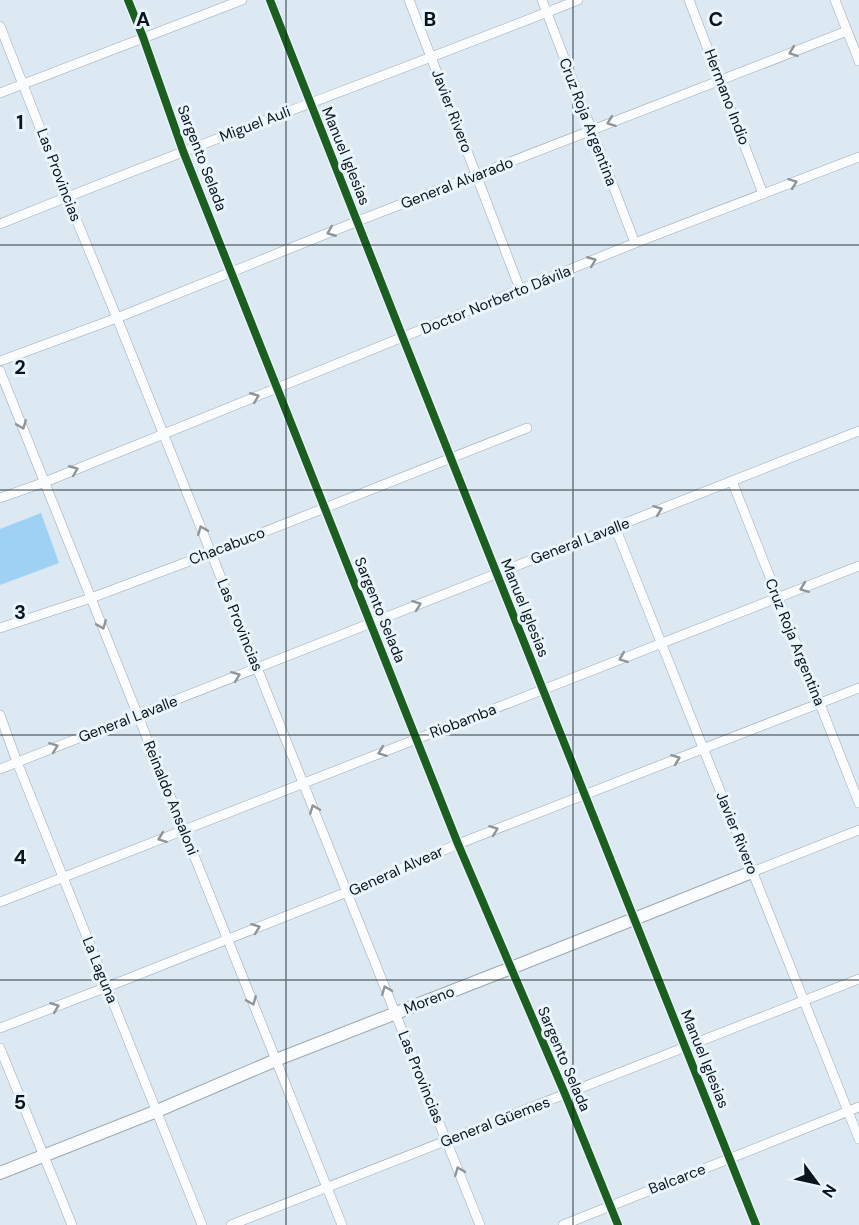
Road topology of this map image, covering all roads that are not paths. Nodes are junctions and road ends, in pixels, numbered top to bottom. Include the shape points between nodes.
1 (128, 0) edge
2 (243, 0) edge
3 (270, 0) edge
4 (409, 0) edge
5 (542, 0) edge
6 (578, 0) edge
7 (689, 0) edge
8 (835, 0) edge
9 (546, 12) junction
10 (0, 26) edge
11 (847, 31) junction
12 (143, 37) junction
13 (431, 58) junction
14 (859, 61) edge
15 (720, 80) junction
16 (23, 84) junction
17 (0, 93) edge
18 (310, 103) junction
19 (591, 130) junction
20 (183, 151) junction
21 (859, 157) edge
22 (476, 175) junction
23 (763, 194) junction
24 (67, 197) junction
25 (358, 221) junction
26 (0, 224) edge
27 (635, 243) junction
28 (231, 272) junction
29 (520, 289) junction
30 (117, 318) junction
31 (403, 338) junction
32 (0, 362) edge
33 (0, 370) edge
34 (277, 388) junction
35 (527, 428) dead end
36 (859, 431) edge
37 (163, 434) junction
38 (451, 458) junction
39 (732, 481) junction
40 (45, 482) junction
41 (0, 498) edge
42 (325, 508) junction
43 (615, 527) junction
44 (211, 553) junction
45 (859, 566) edge
46 (497, 574) junction
47 (91, 598) junction
48 (778, 598) junction
49 (370, 623) junction
50 (0, 628) edge
51 (661, 643) junction
52 (257, 668) junction
53 (859, 688) edge
54 (543, 689) junction
55 (820, 704) junction
56 (0, 715) edge
57 (138, 715) junction
58 (416, 739) junction
59 (703, 748) junction
60 (17, 762) junction
61 (0, 769) edge
62 (303, 783) junction
63 (585, 794) junction
64 (859, 803) edge
65 (184, 829) junction
66 (859, 830) edge
67 (458, 844) junction
68 (752, 872) junction
69 (63, 876) junction
70 (347, 892) junction
71 (0, 902) edge
72 (634, 919) junction
73 (227, 939) junction
74 (511, 968) junction
75 (859, 979) edge
76 (107, 987) junction
77 (804, 1001) junction
78 (395, 1013) junction
79 (0, 1028) edge
80 (685, 1047) junction
81 (0, 1048) edge
82 (276, 1060) junction
83 (565, 1094) junction
84 (859, 1107) edge
85 (157, 1111) junction
86 (848, 1112) junction
87 (859, 1139) edge
88 (447, 1141) junction
89 (44, 1155) junction
90 (730, 1159) junction
91 (0, 1173) edge
92 (327, 1188) junction
93 (610, 1206) junction
94 (72, 1225) edge
95 (202, 1225) edge
96 (231, 1225) edge
97 (342, 1225) edge
98 (480, 1225) edge
99 (563, 1225) edge
100 (618, 1225) edge
101 (756, 1225) edge

1 - 12 street, Sargento Selada
2 - 12 street
3 - 18 street, Manuel Iglesias
4 - 13 street, Javier Rivero
5 - 9 street, Cruz Roja Argentina
6 - 9 street, Miguel Auli
7 - 15 street, Hermano Indio
8 - 11 street
9 - 13 street, Miguel Auli
9 - 19 street, Cruz Roja Argentina
10 - 16 street, Las Provincias
11 - 14 street
11 -> 15 street, General Alvarado
12 - 16 street
12 - 20 street, Sargento Selada
13 - 18 street, Miguel Auli
13 - 22 street, Javier Rivero
15 -> 19 street, General Alvarado
15 - 23 street, Hermano Indio
16 - 17 street
16 - 24 street, Las Provincias
18 - 20 street, Miguel Auli
18 - 25 street, Manuel Iglesias
19 - 22 street, General Alvarado
19 - 27 street, Cruz Roja Argentina
20 - 24 street, Miguel Auli
20 - 28 street, Sargento Selada
23 -> 21 street, Doctor Norberto Dávila
22 - 25 street, General Alvarado
22 - 29 street, Javier Rivero
23 - 27 street, Doctor Norberto Dávila
24 - 26 street, Miguel Auli
24 - 30 street, Las Provincias
25 -> 28 street, General Alvarado
25 - 31 street, Manuel Iglesias
29 -> 27 street, Doctor Norberto Dávila
28 - 30 street, General Alvarado
28 - 34 street, Sargento Selada
29 - 31 street, Doctor Norberto Dávila
30 - 32 street, General Alvarado
30 - 37 street, Las Provincias
31 - 34 street, Doctor Norberto Dávila
31 - 38 street, Manuel Iglesias
33 -> 40 street, Reinaldo Ansaloni
37 -> 34 street, Doctor Norberto Dávila
34 - 42 street, Sargento Selada
35 - 38 street, Chacabuco
36 - 39 street, General Lavalle
40 -> 37 street, Doctor Norberto Dávila
44 -> 37 street, Las Provincias
38 - 42 street, Chacabuco
38 - 46 street, Manuel Iglesias
43 -> 39 street, General Lavalle
39 - 48 street, Cruz Roja Argentina
40 - 41 street, Doctor Norberto Dávila
40 - 47 street, Reinaldo Ansaloni
42 - 44 street, Chacabuco
42 - 49 street, Sargento Selada
43 - 46 street, General Lavalle
43 - 51 street, Javier Rivero
44 - 47 street, Chacabuco
44 - 52 street, Las Provincias
45 -> 48 street, Riobamba
49 -> 46 street, General Lavalle
46 - 54 street, Manuel Iglesias
47 - 50 street, Chacabuco
47 -> 57 street, Reinaldo Ansaloni
48 - 51 street, Riobamba
48 - 55 street, Cruz Roja Argentina
49 - 52 street, General Lavalle
49 - 58 street, Sargento Selada
51 -> 54 street, Riobamba
51 - 59 street, Javier Rivero
57 -> 52 street, General Lavalle
52 - 62 street, Las Provincias
53 - 55 street, General Alvear
54 - 58 street, Riobamba
54 - 63 street, Manuel Iglesias
55 - 59 street, General Alvear
55 - 64 street, Cruz Roja Argentina
56 - 60 street, La Laguna
60 -> 57 street, General Lavalle
57 - 65 street, Reinaldo Ansaloni
58 -> 62 street, Riobamba
58 - 67 street, Sargento Selada
63 -> 59 street, General Alvear
59 - 68 street, Javier Rivero
60 - 61 street, General Lavalle
60 - 69 street, La Laguna
62 - 65 street, Riobamba
70 -> 62 street, Las Provincias
67 -> 63 street, General Alvear
63 - 72 street, Manuel Iglesias
65 -> 69 street, Riobamba
65 - 73 street, Reinaldo Ansaloni
66 - 68 street, Moreno
67 - 70 street, General Alvear
67 - 74 street, Sargento Selada
68 - 72 street, Moreno
68 - 77 street, Javier Rivero
69 - 71 street, Riobamba
69 - 76 street, La Laguna
73 -> 70 street, General Alvear
78 -> 70 street, Las Provincias
72 - 74 street, Moreno
72 - 80 street, Manuel Iglesias
73 - 76 street, General Alvear
73 -> 82 street, Reinaldo Ansaloni
74 - 78 street, Moreno
74 - 83 street, Sargento Selada
75 - 77 street, General Güemes
79 -> 76 street, General Alvear
76 - 85 street, La Laguna
77 - 80 street, General Güemes
77 - 86 street, Javier Rivero
78 - 82 street, Moreno
78 - 88 street, Las Provincias
80 - 83 street, General Güemes
80 - 90 street, Manuel Iglesias
81 - 89 street
82 - 85 street, Moreno
82 - 92 street, Reinaldo Ansaloni
83 - 88 street, General Güemes
83 - 93 street, Sargento Selada
84 - 86 street, Balcarce
85 - 89 street, Moreno
85 - 95 street, La Laguna
86 - 87 street, Javier Rivero
86 - 90 street, Balcarce
88 - 92 street, General Güemes
98 -> 88 street, Las Provincias
89 - 91 street, Moreno
89 - 94 street
90 - 93 street, Balcarce
90 - 101 street, Manuel Iglesias
92 - 96 street, General Güemes
92 - 97 street, Reinaldo Ansaloni
93 - 99 street, Balcarce
93 - 100 street, Sargento Selada

